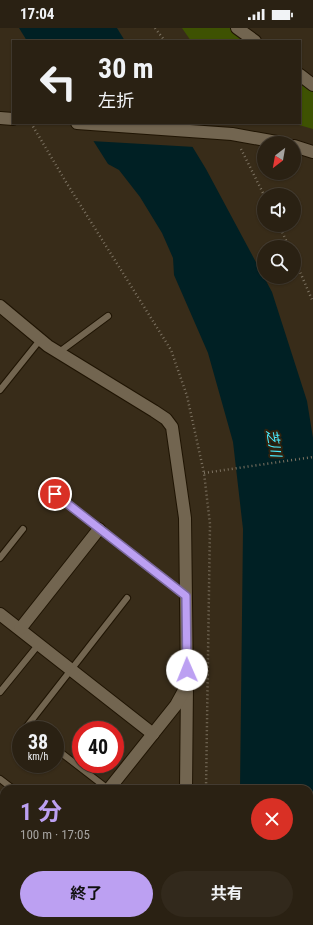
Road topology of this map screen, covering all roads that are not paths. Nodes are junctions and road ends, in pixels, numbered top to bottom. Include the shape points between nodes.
1 (237, 28) edge
2 (253, 40) edge
3 (301, 76) edge
4 (313, 85) edge
5 (0, 118) edge
6 (12, 119) edge
7 (91, 124) edge
8 (257, 138) edge
9 (301, 148) edge
10 (313, 152) edge
11 (0, 306) edge
12 (108, 316) dead end
13 (40, 340) junction
14 (58, 353) junction
15 (0, 390) edge
16 (44, 485) dead end
17 (24, 529) dead end
18 (99, 529) junction
19 (0, 558) edge
20 (186, 596) junction
21 (127, 598) dead end
22 (0, 614) edge
23 (20, 629) junction
24 (39, 644) junction
25 (71, 669) junction
26 (187, 685) junction
27 (0, 692) edge
28 (31, 721) edge
29 (153, 734) junction
30 (64, 755) edge
31 (104, 785) edge
32 (112, 785) edge
33 (186, 785) edge

1 - 2 street
3 - 4 street
5 - 6 street
7 - 8 street via 232,134
9 - 10 street
11 - 13 street
12 - 14 lane
13 - 14 street
13 - 15 lane
14 - 20 street via 154,411 172,427 185,518
16 - 18 lane
17 - 19 lane
18 - 20 lane
18 - 23 street
20 - 26 street
21 - 25 lane
22 - 23 street
23 - 24 street
24 - 25 street
24 - 27 lane
25 - 28 lane
25 - 29 street
26 - 29 street via 176,705
26 - 33 street
29 - 32 street
30 - 31 lane

